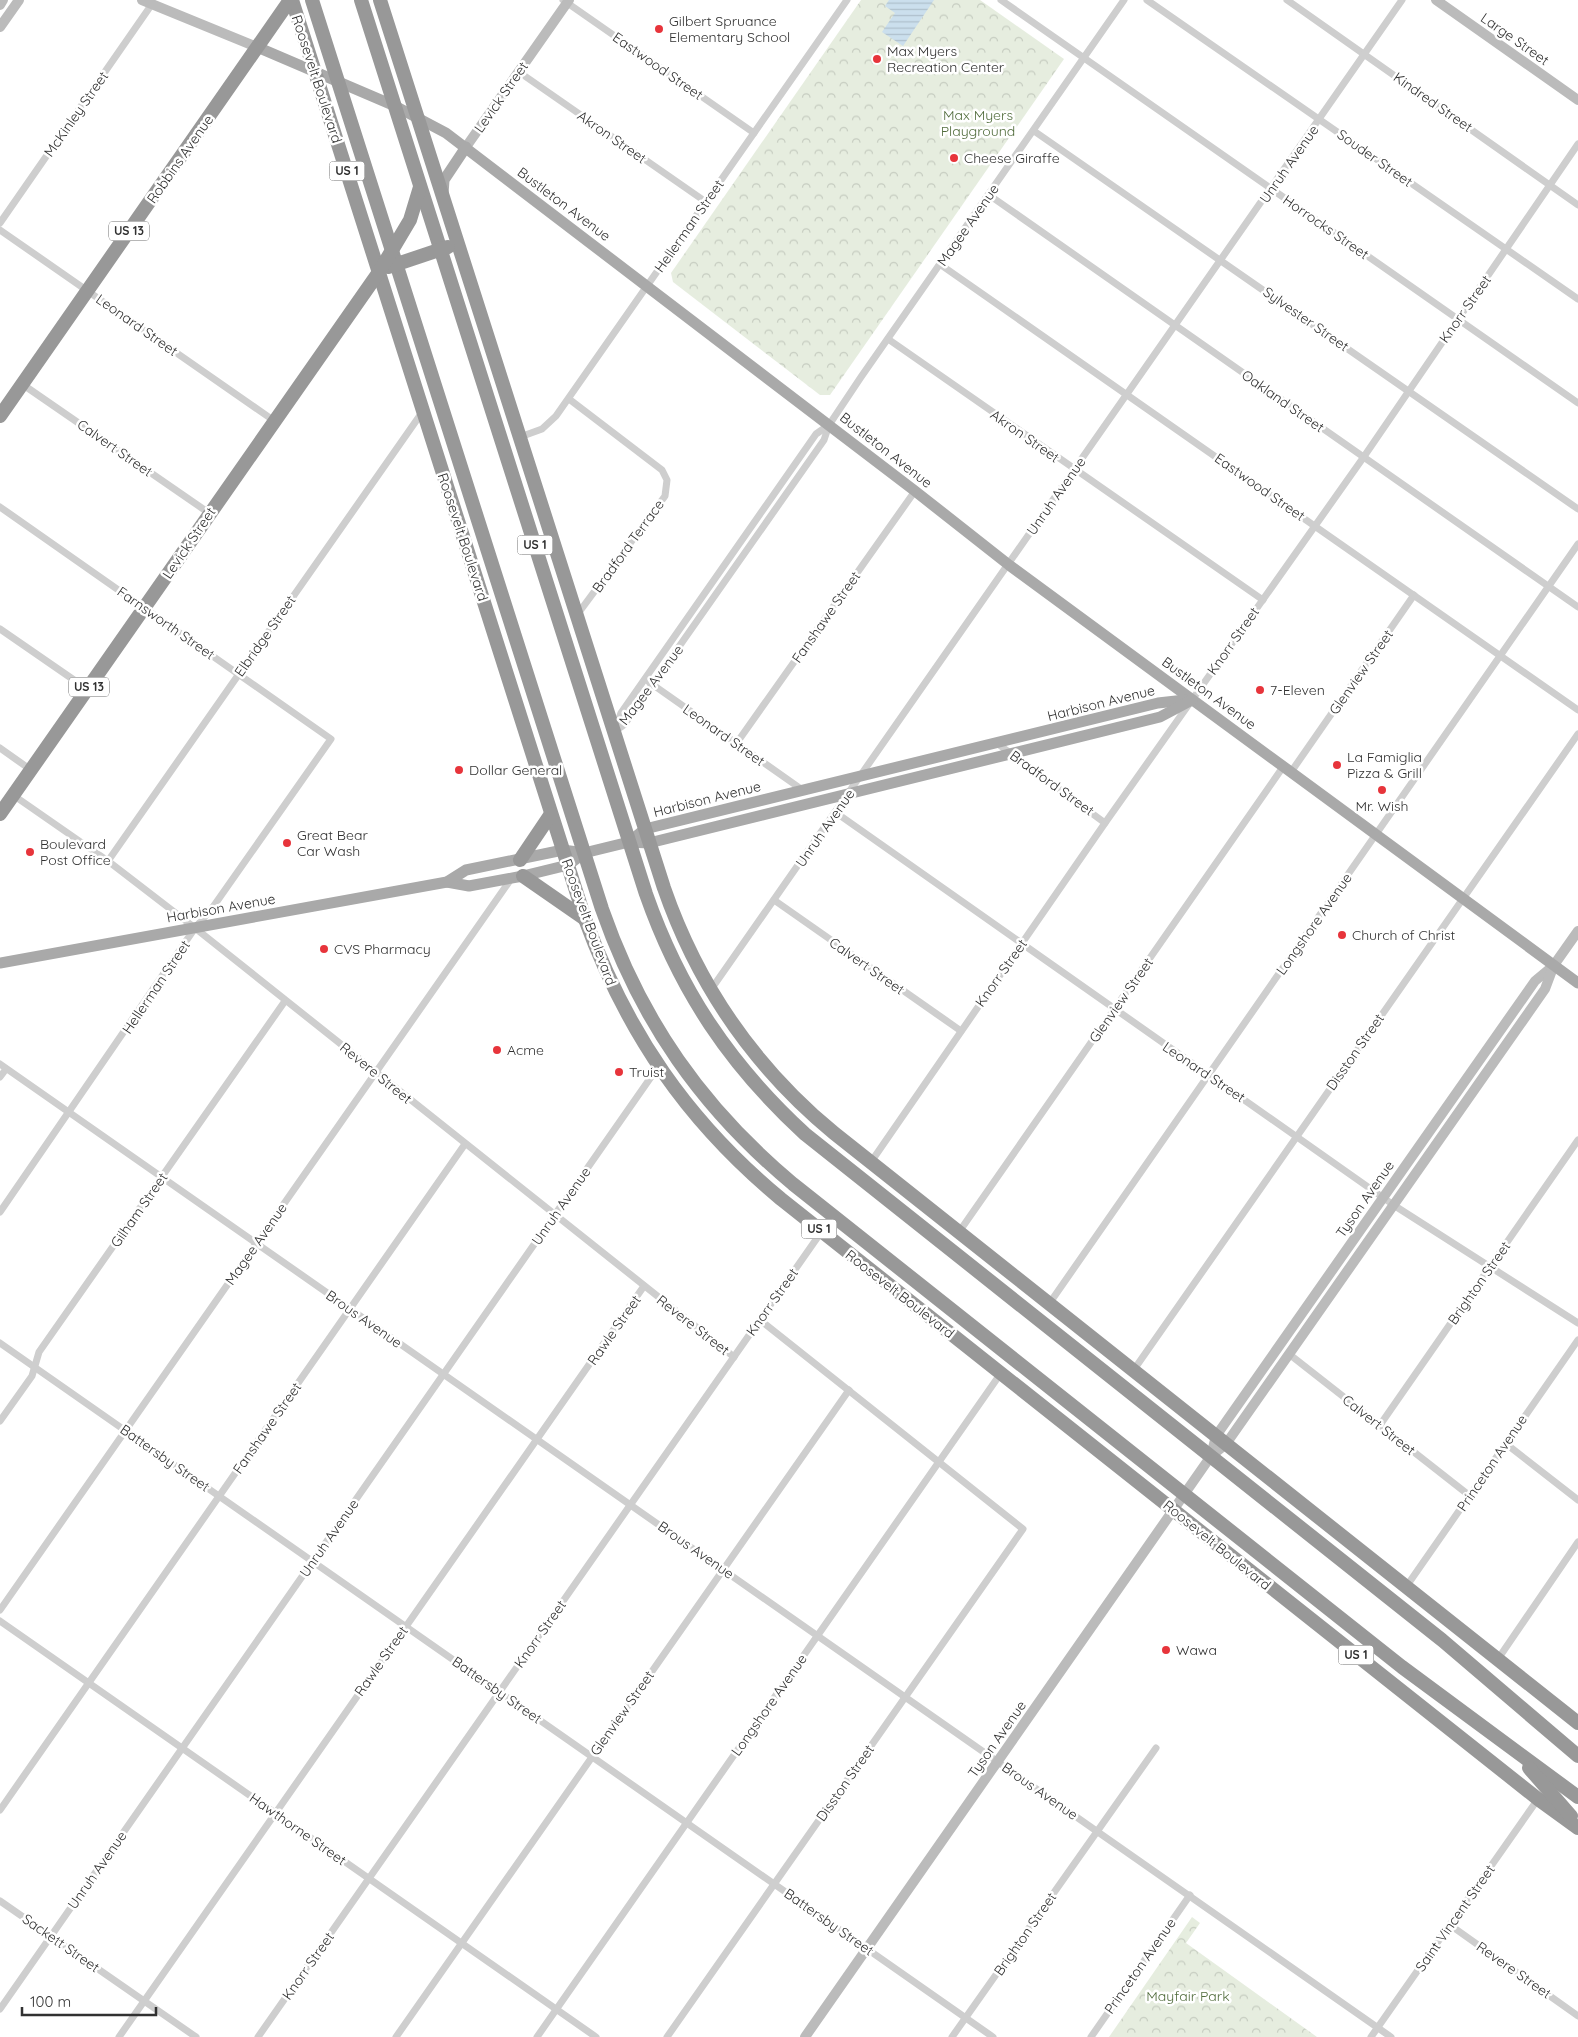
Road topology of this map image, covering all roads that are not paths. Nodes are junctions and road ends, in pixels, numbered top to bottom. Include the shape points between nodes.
1 (3, 0) edge
2 (19, 0) edge
3 (142, 0) edge
4 (291, 0) edge
5 (312, 0) edge
6 (361, 0) edge
7 (380, 0) edge
8 (847, 0) edge
9 (1001, 0) edge
10 (1124, 0) edge
11 (1147, 0) edge
12 (1287, 0) edge
13 (1402, 0) edge
14 (1436, 0) edge
15 (566, 1) edge
16 (152, 4) junction
17 (0, 5) edge
18 (0, 27) edge
19 (257, 47) junction
20 (1366, 54) junction
21 (1085, 59) junction
22 (315, 71) junction
23 (518, 72) junction
24 (338, 81) junction
25 (1578, 100) edge
26 (395, 106) junction
27 (418, 117) junction
28 (1319, 120) junction
29 (1034, 131) junction
30 (754, 133) junction
31 (1578, 144) edge
32 (466, 147) junction
33 (1550, 185) junction
34 (420, 186) junction
35 (1272, 188) junction
36 (989, 195) junction
37 (443, 196) junction
38 (706, 202) junction
39 (1578, 205) edge
40 (0, 223) edge
41 (0, 230) edge
42 (458, 244) junction
43 (391, 249) junction
44 (440, 249) junction
45 (1507, 250) junction
46 (1222, 260) junction
47 (396, 263) junction
48 (941, 264) junction
49 (379, 272) junction
50 (647, 286) junction
51 (87, 290) junction
52 (1578, 299) edge
53 (1458, 320) junction
54 (1176, 325) junction
55 (888, 339) junction
56 (22, 384) junction
57 (1409, 390) junction
58 (1128, 394) junction
59 (569, 399) junction
60 (1578, 403) edge
61 (423, 411) junction
62 (0, 416) edge
63 (273, 420) junction
64 (829, 424) junction
65 (520, 437) junction
66 (433, 443) junction
67 (506, 454) junction
68 (1363, 458) junction
69 (1074, 470) junction
70 (915, 491) junction
71 (0, 508) edge
72 (1578, 509) edge
73 (208, 513) junction
74 (476, 514) junction
75 (545, 516) junction
76 (1314, 525) junction
77 (1578, 544) edge
78 (728, 560) junction
79 (1009, 565) junction
80 (736, 566) junction
81 (1548, 586) junction
82 (1414, 595) junction
83 (1262, 600) junction
84 (1578, 607) edge
85 (144, 608) junction
86 (577, 616) junction
87 (0, 629) edge
88 (520, 652) junction
89 (1500, 656) junction
90 (239, 674) junction
91 (645, 679) junction
92 (653, 685) junction
93 (87, 689) junction
94 (1192, 700) junction
95 (1578, 710) edge
96 (614, 732) junction
97 (1578, 734) edge
98 (526, 735) junction
99 (331, 738) joint
100 (736, 744) junction
101 (998, 744) junction
102 (0, 748) edge
103 (1010, 753) junction
104 (1287, 769) junction
105 (31, 770) junction
106 (860, 778) junction
107 (804, 791) junction
108 (848, 794) junction
109 (13, 795) junction
110 (835, 812) junction
111 (0, 814) edge
112 (552, 814) junction
113 (1106, 822) junction
114 (645, 829) junction
115 (1376, 836) junction
116 (629, 842) junction
117 (649, 843) junction
118 (563, 850) junction
119 (584, 853) junction
120 (520, 860) junction
121 (108, 861) junction
122 (568, 865) junction
123 (517, 877) junction
124 (447, 882) junction
125 (1462, 899) junction
126 (774, 900) junction
127 (585, 919) junction
128 (195, 928) junction
129 (1578, 931) edge
130 (1021, 944) junction
131 (0, 963) edge
132 (1554, 965) junction
133 (1578, 983) edge
134 (710, 991) junction
135 (285, 1001) junction
136 (1114, 1010) junction
137 (961, 1031) junction
138 (3, 1066) edge
139 (658, 1067) junction
140 (375, 1073) junction
141 (1209, 1076) junction
142 (0, 1077) edge
143 (69, 1112) junction
144 (1297, 1136) junction
145 (1578, 1140) edge
146 (465, 1144) junction
147 (871, 1162) junction
148 (162, 1177) junction
149 (1383, 1198) junction
150 (1395, 1206) junction
151 (0, 1212) edge
152 (555, 1215) junction
153 (822, 1231) junction
154 (958, 1232) junction
155 (256, 1243) junction
156 (1490, 1267) junction
157 (644, 1286) junction
158 (1049, 1304) junction
159 (350, 1309) junction
160 (760, 1320) junction
161 (1296, 1322) junction
162 (1578, 1323) edge
163 (1306, 1329) junction
164 (1578, 1340) edge
165 (0, 1343) edge
166 (1289, 1354) junction
167 (734, 1357) junction
168 (34, 1366) junction
169 (1133, 1371) junction
170 (1001, 1373) junction
171 (443, 1374) junction
172 (849, 1390) junction
173 (0, 1421) edge
174 (1380, 1425) junction
175 (126, 1430) junction
176 (538, 1440) junction
177 (1221, 1440) junction
178 (1505, 1443) junction
179 (1211, 1456) junction
180 (939, 1461) junction
181 (1184, 1494) junction
182 (219, 1496) junction
183 (1470, 1496) junction
184 (1578, 1500) edge
185 (630, 1505) junction
186 (1174, 1510) junction
187 (1297, 1524) junction
188 (1578, 1542) edge
189 (313, 1561) junction
190 (723, 1570) junction
191 (1406, 1587) junction
192 (0, 1610) edge
193 (0, 1621) edge
194 (405, 1626) junction
195 (818, 1636) junction
196 (1498, 1659) junction
197 (89, 1683) junction
198 (500, 1692) junction
199 (905, 1697) junction
200 (1578, 1723) edge
201 (182, 1748) junction
202 (1156, 1748) dead end
203 (1514, 1751) junction
204 (1578, 1756) edge
205 (592, 1757) junction
206 (998, 1762) junction
207 (1578, 1797) edge
208 (1538, 1800) junction
209 (0, 1810) edge
210 (276, 1813) junction
211 (687, 1823) junction
212 (1578, 1825) edge
213 (1578, 1828) edge
214 (1098, 1831) junction
215 (369, 1879) junction
216 (774, 1884) junction
217 (1190, 1895) junction
218 (0, 1901) edge
219 (1450, 1925) junction
220 (50, 1936) junction
221 (462, 1943) junction
222 (867, 1949) junction
223 (144, 2001) junction
224 (0, 2008) edge
225 (556, 2009) junction
226 (1578, 2016) edge
227 (966, 2018) junction
228 (1377, 2028) junction
229 (119, 2037) edge
230 (196, 2037) edge
231 (258, 2037) edge
232 (396, 2037) edge
233 (537, 2037) edge
234 (596, 2037) edge
235 (667, 2037) edge
236 (805, 2037) edge
237 (952, 2037) edge
238 (993, 2037) edge
239 (1091, 2037) edge
240 (1371, 2037) edge
241 (1391, 2037) edge

1 - 17 street
2 - 18 street
3 - 16 street, Bustleton Avenue
4 - 19 highway, Robbins Avenue / US 13
4 - 22 highway, Roosevelt Boulevard / US 1
5 - 24 highway, Roosevelt Boulevard / US 1
6 - 26 highway, US 1
7 - 27 highway, US 1
8 - 30 street, Hellerman Street
9 - 21 street, Horrocks Street
10 - 21 street, Magee Avenue
11 - 28 street, Souder Street
12 - 20 street, Kindred Street
13 - 20 street, Unruh Avenue
14 - 25 street, Large Street
15 - 23 street, Levick Street
15 - 30 street, Eastwood Street
16 - 19 street, Bustleton Avenue
16 - 40 street, McKinley Street
19 - 22 main road, Bustleton Avenue
19 - 51 highway, Robbins Avenue / US 13
20 - 28 street, Unruh Avenue
20 - 33 street, Kindred Street
21 - 29 street, Magee Avenue
21 - 35 street, Horrocks Street
22 - 24 main road, Bustleton Avenue
22 - 49 highway, Roosevelt Boulevard / US 1
23 - 32 street, Levick Street
23 - 38 street, Akron Street
24 - 26 main road, Bustleton Avenue
24 - 43 highway, Roosevelt Boulevard / US 1
26 - 27 main road, Bustleton Avenue
26 - 34 highway, US 1
27 - 32 main road, Bustleton Avenue
27 - 37 highway, US 1
28 - 35 street, Unruh Avenue
28 - 45 street, Souder Street
29 - 36 street, Magee Avenue
29 - 46 street, Sylvester Street
30 - 38 street, Hellerman Street
31 - 33 street, Knorr Street
32 - 37 main road, Levick Street via 444,180
32 - 50 main road, Bustleton Avenue
33 - 39 street, Kindred Street
33 - 45 street, Knorr Street
34 - 43 highway, Levick Street / US 13 via 410,220
34 - 44 highway, US 1
35 - 46 street, Unruh Avenue
35 - 53 street, Horrocks Street
36 - 48 street, Magee Avenue
36 - 54 street, Oakland Street
37 - 42 highway, US 1
38 - 50 street, Hellerman Street
41 - 51 street, Leonard Street
42 - 44 highway, Levick Street / US 13
42 - 65 highway, US 1
43 - 47 highway, Roosevelt Boulevard / US 1
43 - 49 highway, Levick Street / US 13
44 - 47 highway, Levick Street / US 13
44 - 67 highway, US 1
45 - 52 street, Souder Street
45 - 53 street, Knorr Street
46 - 54 street, Unruh Avenue
46 - 57 street, Sylvester Street
47 - 49 highway, Levick Street / US 13
47 - 74 highway, Roosevelt Boulevard / US 1
48 - 55 street, Magee Avenue
48 - 58 street, Eastwood Street
49 - 61 highway, Roosevelt Boulevard / US 1
49 - 63 highway, Levick Street / US 13
50 - 59 street, Hellerman Street
50 - 64 main road, Bustleton Avenue
51 - 56 highway, Robbins Avenue / US 13
51 - 63 street, Leonard Street
53 - 57 street, Knorr Street
53 - 60 street, Horrocks Street
54 - 58 street, Unruh Avenue
54 - 68 street, Oakland Street
55 - 64 street, Magee Avenue
55 - 69 street, Akron Street
56 - 62 highway, Robbins Avenue / US 13
56 - 73 street, Calvert Street
57 - 68 street, Knorr Street
57 - 72 street, Sylvester Street
58 - 69 street, Unruh Avenue
58 - 76 street, Eastwood Street
59 - 65 street, Hellerman Street via 547,426
59 - 86 street, Bradford Terrace via 662,470 668,485 665,496
61 - 66 highway, Roosevelt Boulevard / US 1
61 - 90 street, Elbridge Street
63 - 73 highway, Levick Street / US 13
64 - 70 main road, Bustleton Avenue
64 - 78 street, Magee Avenue via 816,434
64 - 80 street, Magee Avenue via 824,440
65 - 75 highway, US 1
66 - 74 highway
66 - 98 highway, Roosevelt Boulevard / US 1
67 - 75 highway
67 - 116 highway, US 1
68 - 76 street, Knorr Street
68 - 81 street, Oakland Street
69 - 79 street, Unruh Avenue
69 - 83 street, Akron Street
70 - 79 main road, Bustleton Avenue
70 - 100 street, Fanshawe Street
71 - 85 street, Farnsworth Street
73 - 85 highway, Levick Street / US 13
74 - 88 highway, Roosevelt Boulevard / US 1
75 - 86 highway, US 1
76 - 82 street, Eastwood Street
76 - 83 street, Knorr Street
77 - 81 street, Longshore Avenue
78 - 80 street
78 - 91 street, Magee Avenue
79 - 94 main road, Bustleton Avenue
79 - 106 street, Unruh Avenue
80 - 92 street, Magee Avenue
81 - 84 street, Oakland Street
81 - 89 street, Longshore Avenue
82 - 89 street, Eastwood Street
82 - 104 street, Glenview Street
83 - 94 street, Knorr Street
85 - 90 street, Farnsworth Street
85 - 93 highway, Levick Street / US 13
86 - 96 highway, US 1
87 - 93 street
88 - 98 highway
88 - 119 highway, Roosevelt Boulevard / US 1
89 - 95 street, Eastwood Street
89 - 115 street, Longshore Avenue
90 - 99 street, Farnsworth Street
90 - 121 street, Elbridge Street
91 - 92 street, Leonard Street
91 - 96 street, Magee Avenue via 621,713
92 - 96 street, Magee Avenue via 624,725
92 - 100 street, Leonard Street
93 - 105 highway, Levick Street / US 13
94 - 101 main road, Harbison Avenue via 1158,703
94 - 103 main road, Harbison Avenue via 1160,717
94 - 104 main road, Bustleton Avenue
94 - 113 street, Knorr Street
96 - 114 highway, US 1
97 - 125 street, Disston Street
98 - 112 highway, Roosevelt Boulevard / US 1
99 - 128 street, Hellerman Street
100 - 107 street, Leonard Street
101 - 103 street, Bradford Street
101 - 106 main road, Harbison Avenue
102 - 105 street
103 - 108 main road, Harbison Avenue
103 - 113 street, Bradford Street
104 - 115 main road, Bustleton Avenue
104 - 136 street, Glenview Street
105 - 109 highway, Levick Street / US 13
106 - 107 main road, Harbison Avenue
106 - 108 street, Unruh Avenue
107 - 114 main road, Harbison Avenue
108 - 110 street, Unruh Avenue
108 - 117 main road, Harbison Avenue
109 - 111 highway, Levick Street / US 13
109 - 121 street, Revere Street
110 - 126 street, Unruh Avenue
110 - 130 street, Leonard Street
112 - 118 highway, Roosevelt Boulevard / US 1
112 - 120 highway
113 - 130 street, Knorr Street
114 - 116 main road, Harbison Avenue
114 - 117 highway, US 1
115 - 125 main road, Bustleton Avenue
115 - 141 street, Longshore Avenue
116 - 117 main road, Harbison Avenue
116 - 119 main road, Harbison Avenue
116 - 179 highway, US 1 via 653,914 685,985 729,1054 772,1103 822,1148
117 - 134 highway, US 1 via 685,944
118 - 119 main road, Harbison Avenue
118 - 120 main road, Harbison Avenue
118 - 122 highway, Roosevelt Boulevard / US 1
119 - 122 main road, Harbison Avenue
119 - 181 highway, Roosevelt Boulevard / US 1 via 615,945 644,1008 692,1082 739,1136 793,1184
120 - 124 main road, Harbison Avenue via 466,870
121 - 128 street, Revere Street
122 - 123 main road, Harbison Avenue
122 - 127 highway, Roosevelt Boulevard / US 1
123 - 124 main road, Harbison Avenue via 469,886
123 - 127 highway
123 - 140 street, Magee Avenue
124 - 128 main road, Harbison Avenue
125 - 132 main road, Bustleton Avenue
125 - 144 street, Disston Street
126 - 134 street, Unruh Avenue
126 - 137 street, Calvert Street
127 - 139 highway, Roosevelt Boulevard / US 1 via 617,997
128 - 131 main road, Harbison Avenue
128 - 135 street, Revere Street
128 - 143 street, Hellerman Street
129 - 132 street, Tyson Avenue
130 - 136 street, Leonard Street
130 - 137 street, Knorr Street
132 - 133 main road, Bustleton Avenue
132 - 149 street, Tyson Avenue via 1535,981
132 - 150 street, Tyson Avenue via 1545,989
134 - 147 highway, US 1 via 744,1042 785,1090
135 - 140 street, Revere Street
135 - 148 street, Gilham Street
136 - 141 street, Leonard Street
136 - 154 street, Glenview Street
137 - 147 street, Knorr Street
138 - 142 street
138 - 143 street, Brous Avenue
139 - 152 street, Unruh Avenue
139 - 153 highway, Roosevelt Boulevard / US 1 via 725,1149 762,1184
140 - 146 street, Revere Street
140 - 155 street, Magee Avenue
141 - 144 street, Leonard Street
141 - 158 street, Longshore Avenue
143 - 148 street, Brous Avenue
143 - 151 street, Hellerman Street
144 - 149 street, Leonard Street
144 - 169 street, Disston Street
145 - 156 street, Brighton Street
146 - 152 street, Revere Street
146 - 159 street, Fanshawe Street
147 - 154 highway, US 1
148 - 155 street, Brous Avenue
148 - 168 street, Gilham Street via 39,1352
149 - 150 street, Leonard Street
149 - 161 street, Tyson Avenue
150 - 156 street, Leonard Street
150 - 163 street, Tyson Avenue
152 - 157 street, Revere Street
152 - 171 street, Unruh Avenue
153 - 160 street, Knorr Street
153 - 170 highway, Roosevelt Boulevard / US 1
154 - 158 highway, US 1
155 - 159 street, Brous Avenue
155 - 175 street, Magee Avenue
156 - 162 street, Leonard Street
156 - 174 street, Brighton Street
157 - 167 street, Revere Street
157 - 176 street, Rawle Street
158 - 169 highway, US 1
159 - 171 street, Brous Avenue
159 - 182 street, Fanshawe Street
160 - 167 street, Knorr Street
160 - 172 street
161 - 163 street
161 - 177 street, Tyson Avenue
163 - 166 street, Tyson Avenue
164 - 178 street, Princeton Avenue
165 - 168 street, Battersby Street
166 - 174 street, Calvert Street
166 - 177 street, Tyson Avenue
167 - 185 street, Knorr Street
168 - 173 street, Gilham Street via 32,1376
168 - 175 street, Battersby Street
169 - 177 highway, US 1
170 - 180 street, Longshore Avenue
170 - 186 highway, Roosevelt Boulevard / US 1
171 - 176 street, Brous Avenue
171 - 189 street, Unruh Avenue
172 - 180 street
172 - 190 street, Glenview Street
174 - 183 street, Calvert Street
175 - 182 street, Battersby Street
175 - 192 street, Magee Avenue
176 - 185 street, Brous Avenue
176 - 194 street, Rawle Street
177 - 179 street, Tyson Avenue
177 - 191 highway, US 1
178 - 183 street, Princeton Avenue
178 - 184 street
179 - 181 street, Tyson Avenue
179 - 187 highway, US 1
180 - 195 street, Longshore Avenue
180 - 199 street, Disston Street via 1023,1528
181 - 186 street, Tyson Avenue
181 - 203 highway, Roosevelt Boulevard / US 1 via 1402,1667
182 - 189 street, Battersby Street
182 - 197 street, Fanshawe Street
183 - 191 street, Princeton Avenue
185 - 190 street, Brous Avenue
185 - 198 street, Knorr Street
186 - 206 street, Tyson Avenue
186 - 208 highway, Roosevelt Boulevard / US 1
187 - 191 highway
187 - 204 highway, US 1 via 1490,1680
188 - 196 street
189 - 194 street, Battersby Street
189 - 201 street, Unruh Avenue
190 - 195 street, Brous Avenue
190 - 205 street, Glenview Street
191 - 196 highway, US 1
193 - 197 street, Hawthorne Street
194 - 198 street, Battersby Street
194 - 210 street, Rawle Street
195 - 199 street, Brous Avenue
195 - 211 street, Longshore Avenue
196 - 200 highway, US 1
197 - 201 street, Hawthorne Street
197 - 209 street, Fanshawe Street
198 - 205 street, Battersby Street
198 - 215 street, Knorr Street
199 - 206 street, Brous Avenue
199 - 216 street, Disston Street
201 - 210 street, Hawthorne Street
201 - 220 street, Unruh Avenue
202 - 214 street, Brighton Street
203 - 207 highway, Roosevelt Boulevard / US 1
203 - 212 highway
205 - 211 street, Battersby Street
205 - 221 street, Glenview Street
206 - 214 street, Brous Avenue
206 - 222 street, Tyson Avenue
208 - 213 highway, Roosevelt Boulevard / US 1
208 - 219 street, Saint Vincent Street
210 - 215 street, Hawthorne Street
210 - 223 street, Rawle Street
211 - 216 street, Battersby Street
211 - 225 street, Longshore Avenue
214 - 217 street, Brous Avenue
214 - 227 street, Brighton Street
215 - 221 street, Hawthorne Street
215 - 231 street, Knorr Street
216 - 222 street, Battersby Street
216 - 235 street, Disston Street
217 - 228 street, Brous Avenue
217 - 239 street, Princeton Avenue
218 - 220 street, Sackett Street
219 - 226 street, Revere Street
219 - 228 street, Saint Vincent Street
220 - 223 street, Sackett Street
220 - 224 street, Unruh Avenue
221 - 225 street, Hawthorne Street
221 - 232 street, Glenview Street
222 - 227 street, Battersby Street
222 - 236 street, Tyson Avenue
223 - 229 street, Rawle Street
223 - 230 street, Sackett Street
225 - 233 street, Longshore Avenue
225 - 234 street, Hawthorne Street
227 - 237 street, Brighton Street
227 - 238 street, Battersby Street
228 - 240 street, Saint Vincent Street
228 - 241 street, Brous Avenue

